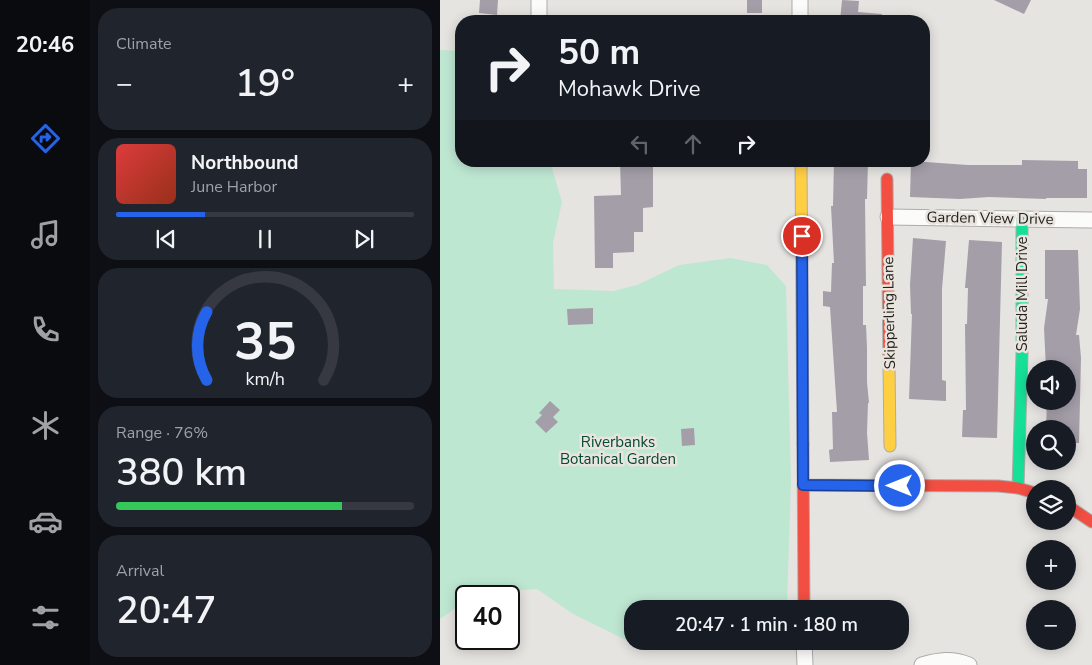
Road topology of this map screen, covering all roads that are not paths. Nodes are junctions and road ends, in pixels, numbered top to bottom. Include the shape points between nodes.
1 (539, 0) edge
2 (800, 0) edge
3 (539, 15) edge
4 (800, 15) edge
5 (801, 167) edge
6 (887, 180) dead end
7 (888, 217) junction
8 (1022, 219) junction
9 (1092, 220) edge
10 (890, 446) dead end
11 (803, 485) junction
12 (1018, 488) junction
13 (1026, 490) edge
14 (1076, 511) edge
15 (1092, 522) edge
16 (804, 600) edge
17 (804, 650) edge
18 (805, 665) edge
19 (922, 665) edge
20 (968, 665) edge

1 - 3 street
2 - 4 street
5 - 11 street
6 - 7 street, Skipperling Lane
7 - 8 street, Garden View Drive
7 - 10 street, Skipperling Lane
8 - 9 street, Garden View Drive
8 - 12 street, Saluda Mill Drive
11 - 12 street
11 - 16 street
12 - 13 street
14 - 15 street
17 - 18 street
19 - 20 street via 951,659

